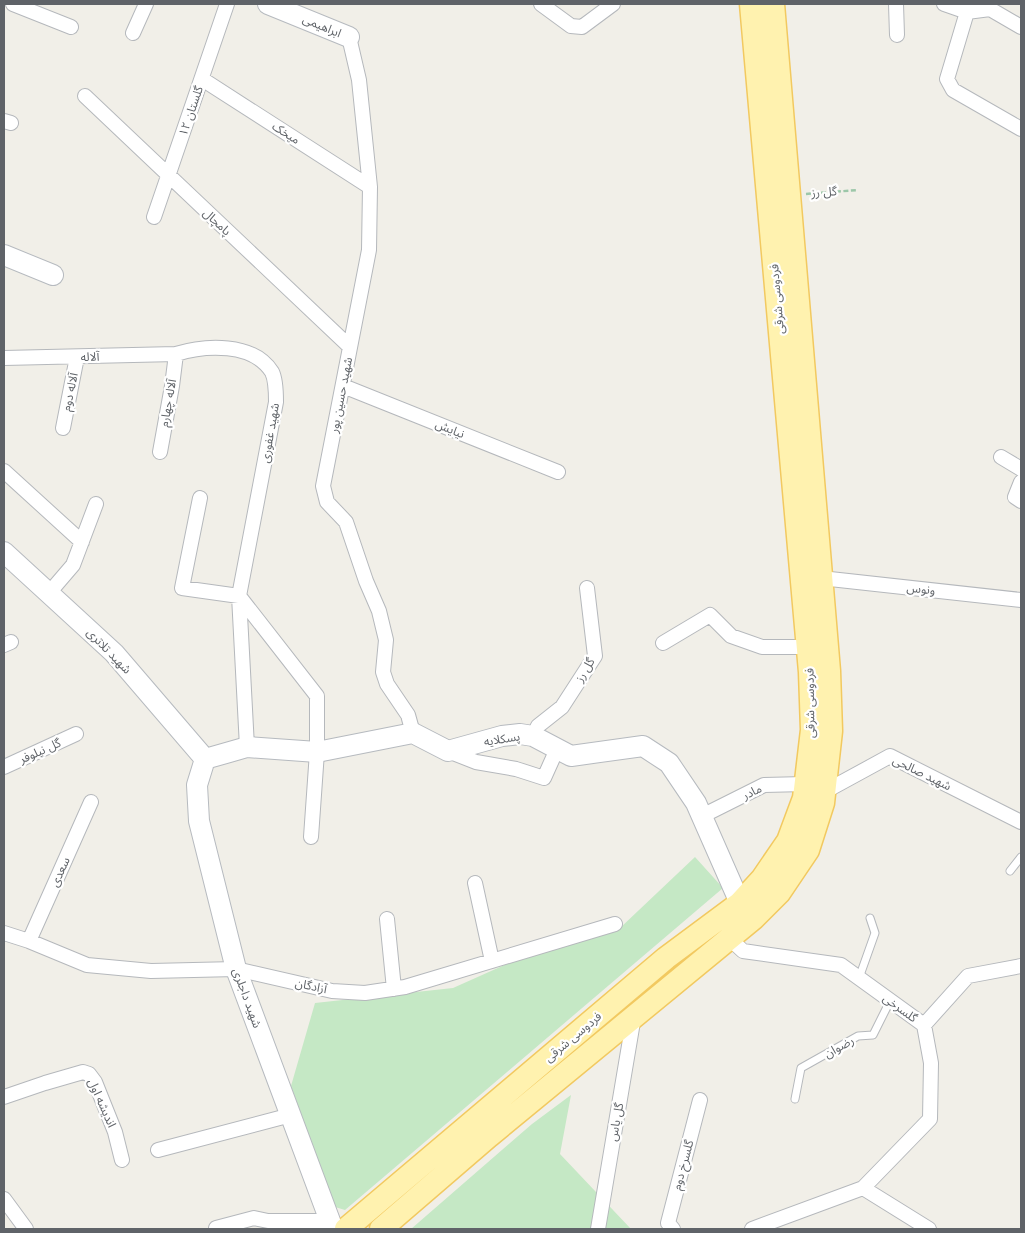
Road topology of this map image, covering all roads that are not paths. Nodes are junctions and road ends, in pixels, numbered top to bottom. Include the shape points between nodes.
1 (13, 4) edge
2 (146, 4) edge
3 (228, 4) edge
4 (268, 4) edge
5 (541, 4) edge
6 (613, 4) edge
7 (751, 4) edge
8 (774, 4) edge
9 (896, 4) edge
10 (944, 4) edge
11 (967, 12) junction
12 (71, 27) dead end
13 (1021, 27) edge
14 (133, 33) dead end
15 (897, 34) dead end
16 (349, 37) joint
17 (202, 79) junction
18 (85, 96) dead end
19 (1021, 129) edge
20 (168, 175) junction
21 (370, 187) junction
22 (154, 218) dead end
23 (4, 255) edge
24 (53, 275) dead end
25 (350, 347) junction
26 (176, 354) junction
27 (78, 357) junction
28 (4, 358) edge
29 (343, 386) junction
30 (63, 428) dead end
31 (160, 452) dead end
32 (1001, 457) dead end
33 (1021, 469) edge
34 (4, 471) edge
35 (558, 472) dead end
36 (1021, 482) edge
37 (200, 498) dead end
38 (1021, 501) edge
39 (96, 504) dead end
40 (82, 542) junction
41 (4, 552) edge
42 (821, 578) junction
43 (588, 588) dead end
44 (49, 593) junction
45 (239, 596) junction
46 (1021, 600) edge
47 (663, 643) dead end
48 (808, 647) junction
49 (413, 733) junction
50 (76, 734) dead end
51 (533, 736) junction
52 (247, 747) junction
53 (557, 749) junction
54 (448, 751) junction
55 (317, 752) junction
56 (205, 759) junction
57 (4, 767) edge
58 (815, 788) junction
59 (91, 802) dead end
60 (702, 816) junction
61 (1021, 822) edge
62 (311, 837) dead end
63 (1021, 857) edge
64 (1010, 871) dead end
65 (476, 883) dead end
66 (740, 903) junction
67 (870, 918) dead end
68 (388, 919) dead end
69 (615, 924) dead end
70 (4, 933) edge
71 (729, 938) junction
72 (29, 941) junction
73 (492, 961) junction
74 (1021, 966) edge
75 (236, 970) junction
76 (859, 978) junction
77 (394, 989) junction
78 (890, 1001) junction
79 (635, 1016) junction
80 (924, 1025) junction
81 (4, 1097) edge
82 (796, 1099) dead end
83 (700, 1100) dead end
84 (291, 1115) junction
85 (483, 1128) junction
86 (158, 1150) dead end
87 (122, 1160) dead end
88 (863, 1188) junction
89 (4, 1199) edge
90 (336, 1226) edge
91 (216, 1228) edge
92 (26, 1229) edge
93 (380, 1229) edge
94 (598, 1229) edge
95 (673, 1229) edge
96 (752, 1229) edge
97 (929, 1229) edge

1 - 12 street
2 - 14 street
3 - 17 street, گلستان ۱۲
4 - 16 street, ابراهیمی
5 - 6 street via 571,26 582,27
7 - 48 main road, فردوسی شرقی
8 - 42 main road, فردوسی شرقی
9 - 15 street
10 - 11 street
11 - 13 street via 990,9
11 - 19 street via 947,79 952,90
16 - 21 street, شهید حسین پور via 359,80
17 - 20 street, گلستان ۱۲
17 - 21 street, میخک
18 - 20 street, پامچال
20 - 22 street, گلستان ۱۲
20 - 25 street, پامچال
21 - 25 street, شهید حسین پور via 369,250
23 - 24 street
25 - 29 street, شهید حسین پور
26 - 27 street, آلاله
26 - 31 street, آلاله چهارم
26 - 45 street, شهید غفوری via 209,348 236,349 258,357 273,373 276,402
27 - 28 street, آلاله
27 - 30 street, آلاله دوم
29 - 35 street, نیایش
29 - 49 street, شهید حسین پور via 323,486 327,502 346,522 379,611 386,640 383,672 408,716
32 - 33 street
34 - 40 street
36 - 38 street via 1015,496
37 - 45 street via 182,588
39 - 40 street
40 - 44 street via 73,565
41 - 44 street, شهید تلاتری
42 - 46 street, ونوس
42 - 58 main road, فردوسی شرقی via 831,731
43 - 51 street, گل رز via 595,656 562,707 538,726
44 - 56 street, شهید تلاتری via 114,652
45 - 52 street, شهید غفوری
45 - 55 street via 317,696
47 - 48 street via 710,615 731,636 762,647
48 - 58 main road, فردوسی شرقی
49 - 54 street
49 - 55 street
50 - 57 street, گل نیلوفر
51 - 53 street, پسکلایه
51 - 54 street, پسکلایه via 502,736
52 - 55 street
52 - 56 street
53 - 54 street via 544,778 476,762
53 - 60 street, پسکلایه via 571,756 643,746 668,763
55 - 62 street
56 - 75 street, شهید داجلری via 196,785 199,821
58 - 60 street, مادر via 764,785
58 - 61 street, شهید صالحی via 890,756
58 - 66 main road, فردوسی شرقی via 804,798 788,841 762,879
58 - 71 main road, فردوسی شرقی via 823,802 808,850 779,893
59 - 72 street, سعدی
60 - 66 street, پسکلایه
63 - 64 lane
65 - 73 street
66 - 85 main road, فردوسی شرقی via 666,958
67 - 76 lane via 876,933
68 - 77 street
69 - 73 street, آزادگان
70 - 72 street, آزادگان
71 - 76 street, گلسرخی via 743,951 841,965
71 - 79 main road, فردوسی شرقی
72 - 75 street, آزادگان via 87,965 151,971
73 - 77 street, آزادگان
74 - 80 street via 968,976
75 - 77 street, آزادگان via 332,991 365,993
75 - 84 street, شهید داجلری
76 - 78 street, گلسرخی
78 - 80 street, گلسرخی
78 - 82 lane, رضوان via 873,1035 858,1036 801,1068
79 - 85 main road, فردوسی شرقی
79 - 94 street, گل یاس
80 - 88 street, گلسرخی via 931,1063 930,1119
81 - 87 street, اندیشه اول via 83,1072 90,1074 115,1132
83 - 95 street, گلسرخ دوم via 668,1222
84 - 86 street
84 - 90 street, شهید داجلری
85 - 90 main road, فردوسی شرقی
85 - 93 main road, فردوسی شرقی
88 - 96 street
88 - 97 street
89 - 92 street
90 - 91 street via 254,1218

